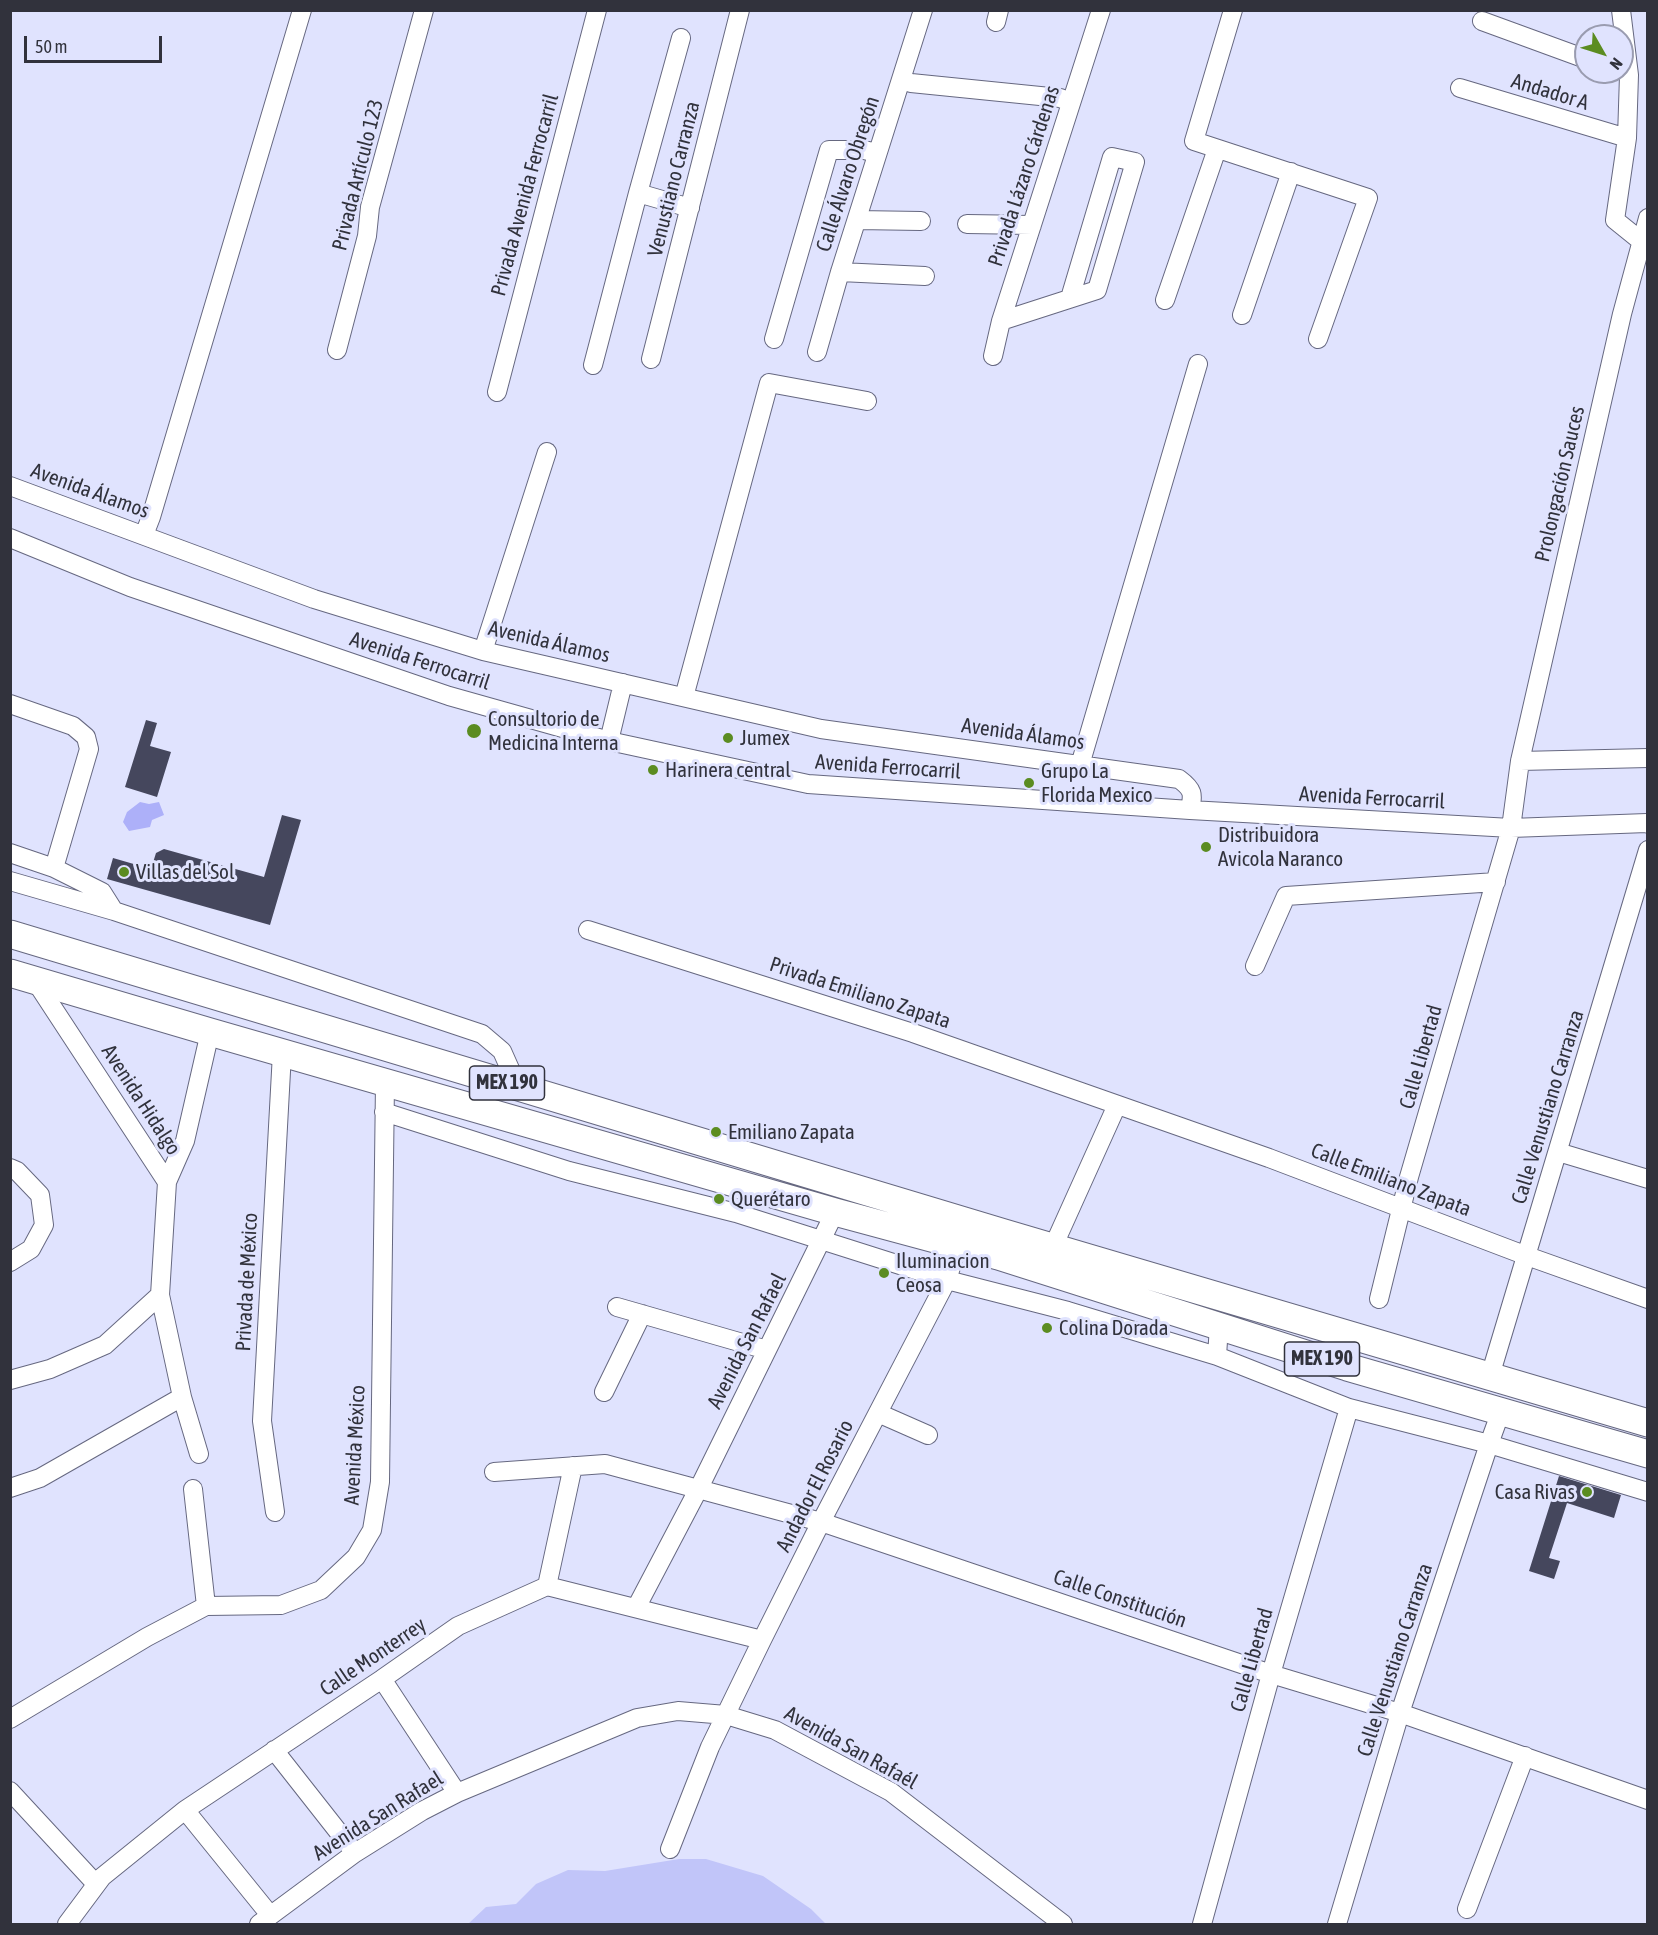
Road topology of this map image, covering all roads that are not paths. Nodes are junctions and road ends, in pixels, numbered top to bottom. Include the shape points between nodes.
1 (302, 10) edge
2 (424, 10) edge
3 (597, 10) edge
4 (740, 10) edge
5 (923, 10) edge
6 (1101, 10) edge
7 (1233, 10) edge
8 (1482, 21) dead end
9 (681, 38) dead end
10 (1574, 55) edge
11 (902, 80) junction
12 (1626, 84) edge
13 (1460, 88) dead end
14 (1071, 102) junction
15 (1627, 138) junction
16 (1217, 148) junction
17 (877, 153) junction
18 (1291, 172) junction
19 (638, 193) junction
20 (690, 207) junction
21 (1647, 218) edge
22 (857, 220) junction
23 (921, 221) dead end
24 (968, 224) dead end
25 (1032, 225) junction
26 (1641, 241) junction
27 (840, 272) junction
28 (925, 276) dead end
29 (1639, 283) edge
30 (1070, 298) junction
31 (1165, 300) dead end
32 (1242, 315) dead end
33 (1001, 321) junction
34 (774, 339) dead end
35 (1318, 339) dead end
36 (338, 350) dead end
37 (817, 352) dead end
38 (993, 356) dead end
39 (651, 359) dead end
40 (1198, 364) dead end
41 (593, 365) dead end
42 (497, 392) dead end
43 (867, 401) dead end
44 (547, 452) dead end
45 (10, 486) edge
46 (144, 535) junction
47 (10, 538) edge
48 (483, 651) junction
49 (623, 683) junction
50 (684, 697) junction
51 (10, 704) edge
52 (609, 741) junction
53 (1647, 758) edge
54 (1520, 761) junction
55 (1088, 766) junction
56 (1190, 810) junction
57 (1647, 824) edge
58 (1511, 828) junction
59 (1647, 850) edge
60 (10, 853) edge
61 (54, 868) junction
62 (10, 881) edge
63 (1496, 882) junction
64 (114, 911) junction
65 (588, 930) dead end
66 (10, 934) edge
67 (1255, 966) dead end
68 (10, 973) edge
69 (36, 981) junction
70 (210, 1032) junction
71 (282, 1053) junction
72 (385, 1083) junction
73 (518, 1087) junction
74 (1117, 1105) junction
75 (384, 1112) junction
76 (1558, 1152) junction
77 (10, 1168) edge
78 (1647, 1179) edge
79 (168, 1182) junction
80 (1401, 1209) junction
81 (835, 1212) junction
82 (823, 1240) junction
83 (958, 1245) junction
84 (1053, 1247) junction
85 (1527, 1256) junction
86 (10, 1262) edge
87 (948, 1280) junction
88 (160, 1295) junction
89 (1379, 1299) dead end
90 (1647, 1299) edge
91 (617, 1307) dead end
92 (642, 1314) junction
93 (1219, 1326) junction
94 (767, 1350) junction
95 (1217, 1356) junction
96 (1490, 1376) junction
97 (10, 1380) edge
98 (604, 1392) dead end
99 (182, 1397) junction
100 (1348, 1408) junction
101 (1501, 1411) junction
102 (878, 1413) junction
103 (1647, 1423) edge
104 (928, 1435) dead end
105 (1489, 1444) junction
106 (199, 1454) dead end
107 (1647, 1454) edge
108 (573, 1466) junction
109 (494, 1472) dead end
110 (10, 1488) edge
111 (193, 1490) dead end
112 (698, 1490) junction
113 (1647, 1492) edge
114 (274, 1512) dead end
115 (821, 1522) junction
116 (547, 1586) junction
117 (206, 1606) junction
118 (636, 1608) junction
119 (762, 1640) junction
120 (1271, 1674) junction
121 (382, 1679) junction
122 (1400, 1713) junction
123 (726, 1715) junction
124 (10, 1719) edge
125 (584, 1740) joint
126 (274, 1750) junction
127 (1525, 1756) junction
128 (10, 1791) edge
129 (457, 1793) junction
130 (1647, 1800) edge
131 (185, 1810) junction
132 (670, 1849) dead end
133 (355, 1853) junction
134 (96, 1884) junction
135 (1467, 1909) dead end
136 (264, 1920) edge
137 (67, 1924) edge
138 (1063, 1924) edge
139 (1202, 1924) edge
140 (1337, 1924) edge

1 - 46 street
2 - 36 street, Privada Artículo 123 via 370,207 367,236
3 - 42 street, Privada Avenida Ferrocarril
4 - 20 street, Venustiano Carranza
5 - 11 street, Calle Álvaro Obregón
6 - 14 street, Privada Lázaro Cárdenas
7 - 16 street via 1194,141
8 - 10 street
9 - 19 street
11 - 14 street
11 - 17 street, Calle Álvaro Obregón
12 - 15 street
13 - 15 street, Andador A
14 - 25 street, Privada Lázaro Cárdenas
15 - 26 street via 1615,220
16 - 18 street
16 - 31 street
17 - 22 street, Calle Álvaro Obregón
17 - 34 street via 828,150
18 - 32 street
18 - 35 street via 1368,198
19 - 20 street
19 - 41 street
20 - 39 street, Venustiano Carranza
21 - 26 street, Prolongación Sauces
22 - 23 street
22 - 27 street, Calle Álvaro Obregón
24 - 25 street
25 - 33 street, Privada Lázaro Cárdenas
26 - 29 street, Prolongación Sauces
27 - 28 street
27 - 37 street, Calle Álvaro Obregón
29 - 54 street, Prolongación Sauces via 1622,314
30 - 30 street via 1112,157 1135,162 1097,290
30 - 33 street
33 - 38 street, Privada Lázaro Cárdenas
40 - 55 street
43 - 50 street via 769,383
44 - 48 street
45 - 46 street, Avenida Álamos
46 - 48 street, Avenida Álamos via 314,599
47 - 52 street, Avenida Ferrocarril via 130,587 449,696
48 - 49 street, Avenida Álamos
49 - 50 street, Avenida Álamos
49 - 52 street
50 - 55 street, Avenida Álamos via 821,729
51 - 61 street via 73,726 86,736 89,749
52 - 56 street, Avenida Ferrocarril via 808,784
53 - 54 street
54 - 58 street, Prolongación Sauces
55 - 56 street, Avenida Álamos via 1179,779 1189,786
56 - 58 street, Avenida Ferrocarril
57 - 58 street, Avenida Ferrocarril
58 - 63 street, Calle Libertad
59 - 76 street, Calle Venustiano Carranza
60 - 61 street
61 - 64 street via 102,892
62 - 64 street
63 - 67 street via 1286,896
63 - 80 street, Calle Libertad
64 - 73 street via 482,1034 502,1051
65 - 74 street, Privada Emiliano Zapata via 913,1033
66 - 73 highway, MEX 190
68 - 69 highway, MEX 190
69 - 70 highway, MEX 190
69 - 79 street, Avenida Hidalgo
70 - 71 highway, MEX 190
70 - 79 street via 185,1142
71 - 72 highway, MEX 190
71 - 114 street, Privada de México via 262,1421
72 - 75 street, Avenida México
72 - 81 highway, MEX 190
73 - 84 highway, MEX 190
74 - 80 street, Calle Emiliano Zapata
74 - 84 street
75 - 82 street via 569,1171 736,1213
75 - 117 street, Avenida México via 380,1482 372,1530 356,1557 321,1590 281,1605
76 - 78 street
76 - 85 street, Calle Venustiano Carranza
77 - 86 street via 40,1195 44,1226 31,1249
79 - 88 street, Avenida Hidalgo
80 - 85 street, Calle Emiliano Zapata
80 - 89 street, Calle Libertad
81 - 82 street, Avenida San Rafael
81 - 83 highway, MEX 190
82 - 87 street
82 - 94 street, Avenida San Rafael
83 - 87 street, Andador El Rosario
83 - 93 highway, MEX 190
84 - 96 highway, MEX 190
85 - 90 street, Calle Emiliano Zapata
85 - 96 street, Calle Venustiano Carranza
87 - 95 street
87 - 102 street, Andador El Rosario
88 - 97 street via 105,1345 50,1369
88 - 99 street, Avenida Hidalgo
91 - 92 street
92 - 94 street
92 - 98 street
93 - 95 street
93 - 101 highway, MEX 190
94 - 112 street, Avenida San Rafael
95 - 100 street
96 - 103 highway, MEX 190
99 - 106 street, Avenida Hidalgo
99 - 110 street via 40,1478
100 - 105 street
100 - 120 street, Calle Libertad
101 - 105 street, Calle Venustiano Carranza
101 - 107 highway, MEX 190
102 - 104 street
102 - 115 street, Andador El Rosario
105 - 113 street
105 - 122 street, Calle Venustiano Carranza
108 - 109 street, Calle Constitución
108 - 112 street, Calle Constitución via 605,1464
108 - 116 street
111 - 117 street
112 - 115 street, Calle Constitución
112 - 118 street
115 - 119 street, Andador El Rosario
115 - 120 street, Calle Constitución
116 - 118 street
116 - 121 street, Calle Monterrey via 458,1626
117 - 124 street, Avenida México
118 - 119 street
119 - 123 street, Andador El Rosario
120 - 122 street, Calle Constitución
120 - 139 street, Calle Libertad
121 - 126 street, Calle Monterrey
121 - 129 street
122 - 127 street, Calle Constitución
122 - 140 street, Calle Venustiano Carranza
123 - 125 street, Avenida San Rafaél via 678,1711 637,1718
123 - 132 street, Andador El Rosario
123 - 138 street, Avenida San Rafaél via 775,1730 891,1792
125 - 129 street, Avenida San Rafael
126 - 131 street, Calle Monterrey
126 - 133 street
127 - 130 street, Calle Constitución
127 - 135 street
128 - 134 street
129 - 133 street, Avenida San Rafael
131 - 134 street, Calle Monterrey
131 - 136 street
133 - 136 street, Avenida San Rafael
134 - 137 street, Calle Monterrey

